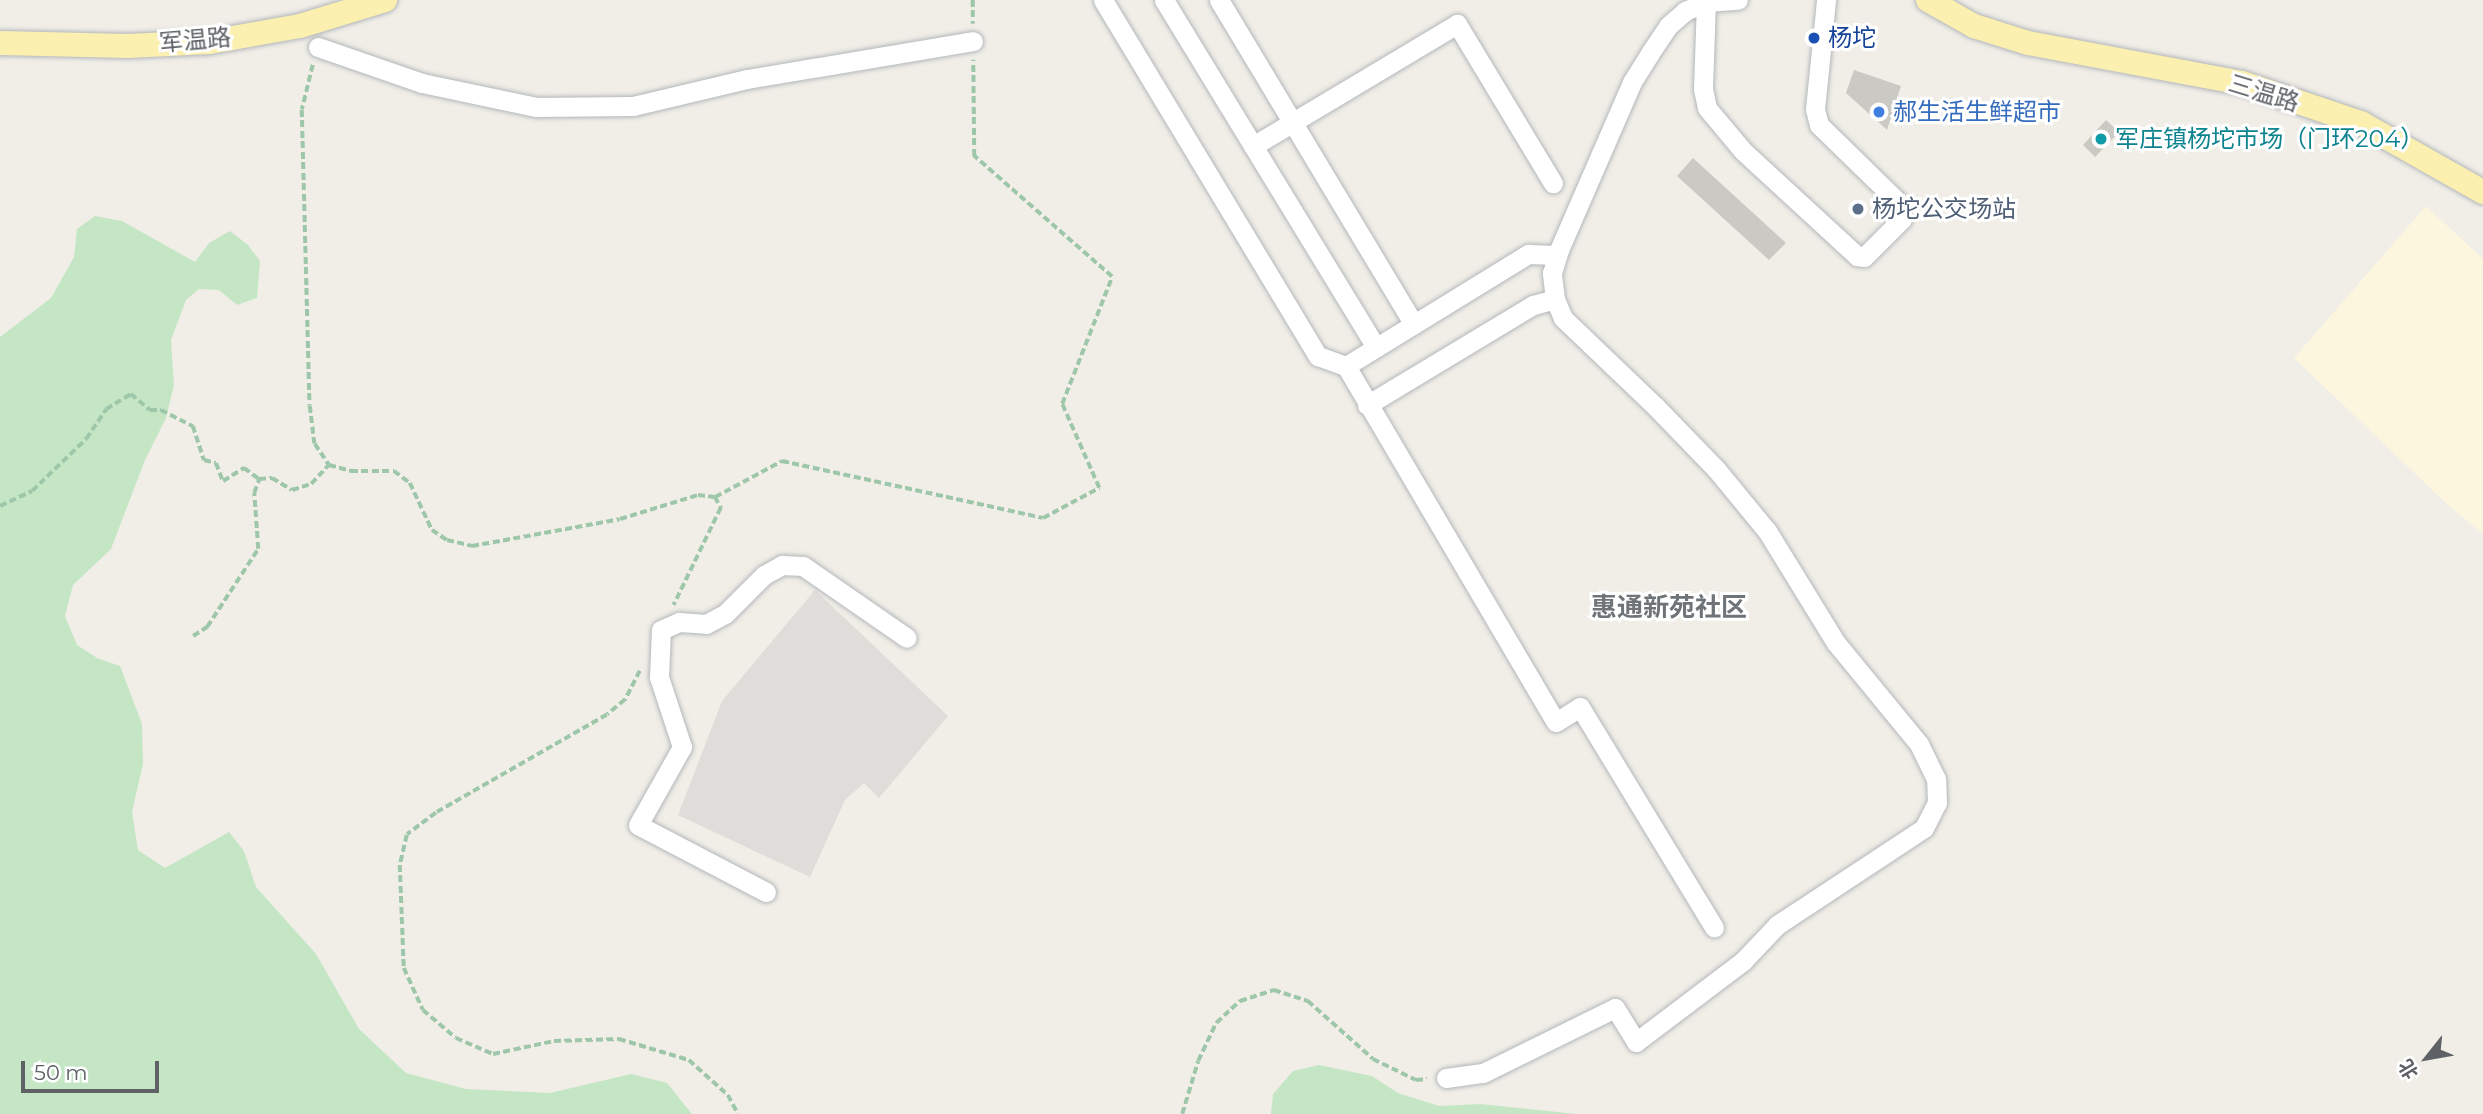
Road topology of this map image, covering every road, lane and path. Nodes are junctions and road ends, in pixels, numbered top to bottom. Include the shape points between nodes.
1 (385, 0) edge
2 (972, 0) edge
3 (1103, 0) edge
4 (1164, 0) edge
5 (1219, 0) edge
6 (1738, 0) edge
7 (1826, 0) edge
8 (1928, 0) edge
9 (1706, 2) junction
10 (973, 41) junction
11 (0, 43) edge
12 (318, 47) joint
13 (1293, 122) junction
14 (1253, 146) junction
15 (1553, 183) dead end
16 (2483, 192) edge
17 (1558, 255) junction
18 (1555, 299) junction
19 (1414, 324) junction
20 (1376, 347) junction
21 (1346, 366) junction
22 (1367, 405) junction
23 (329, 465) junction
24 (260, 479) junction
25 (715, 497) junction
26 (0, 506) edge
27 (661, 630) junction
28 (193, 636) dead end
29 (907, 638) dead end
30 (643, 666) dead end
31 (766, 892) dead end
32 (1714, 927) dead end
33 (1446, 1078) joint
34 (738, 1114) edge
35 (1182, 1114) edge

1 - 11 main road, 军温路 via 300,26 210,42 128,46
2 - 10 path
3 - 21 street via 1318,356
4 - 14 street
5 - 13 street
6 - 9 street
7 - 9 street via 1815,109 1819,125 1901,209 1902,219 1864,257 1857,256 1743,151 1707,108 1703,89
8 - 16 main road, 三温路 via 1974,26 2028,43 2242,83 2361,123
9 - 17 street via 1685,11 1668,26 1632,82
10 - 12 street via 747,79 633,106 536,107 422,83
10 - 25 path via 974,156 1112,277 1062,404 1099,488 1044,518 782,461
12 - 23 path via 302,110 310,406 315,444
13 - 14 street
13 - 15 street via 1457,24
13 - 19 street
14 - 20 street
17 - 18 street via 1552,273
17 - 19 street via 1528,254
18 - 22 street via 1533,304
18 - 33 street via 1563,318 1656,407 1767,531 1836,643 1919,744 1936,779 1937,803 1924,828 1777,925 1743,961 1636,1042 1615,1007 1483,1073
19 - 20 street
20 - 21 street
21 - 22 street
22 - 32 street via 1556,722 1580,707
23 - 24 path via 312,484 292,490 272,478
23 - 25 path via 351,471 394,471 410,483 432,530 447,540 472,546 620,519 698,495
24 - 26 path via 244,468 223,481 216,463 204,460 193,426 161,410 150,410 131,394 106,409 86,439 33,491
24 - 28 path via 254,493 258,549 206,627
25 - 27 path via 721,508
27 - 29 street via 679,622 706,624 725,614 764,575 782,565 803,566
27 - 31 street via 659,677 682,747 638,825
30 - 34 path via 625,701 607,715 436,813 407,835 400,865 404,968 423,1010 456,1038 493,1054 554,1041 619,1039 690,1060 728,1095
33 - 35 path via 1416,1080 1373,1059 1308,1001 1274,990 1240,1001 1216,1023 1198,1061

